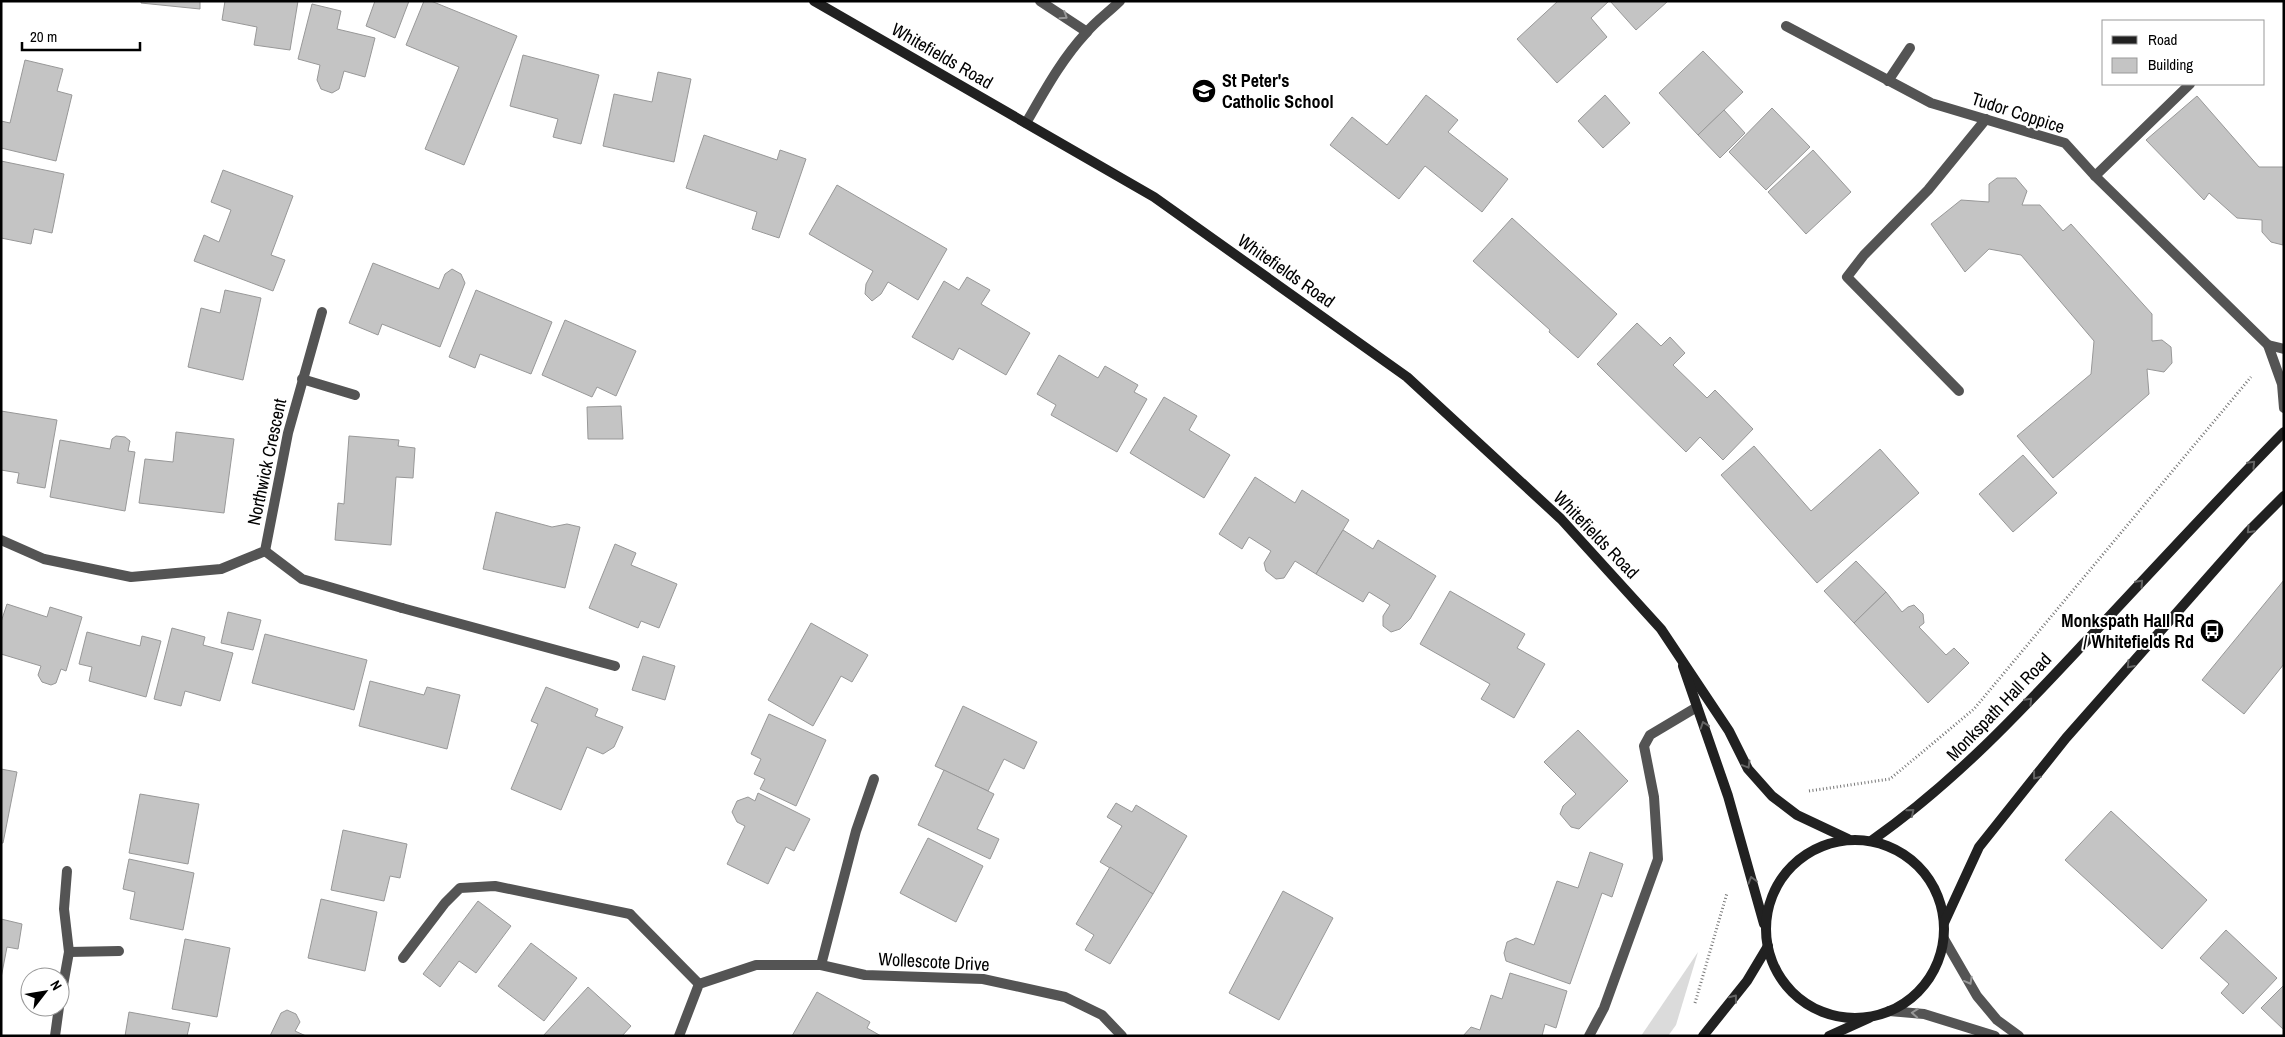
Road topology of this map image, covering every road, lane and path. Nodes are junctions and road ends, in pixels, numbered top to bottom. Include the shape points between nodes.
1 (814, 1) edge
2 (1040, 1) edge
3 (1120, 1) edge
4 (1786, 26) dead end
5 (1087, 32) junction
6 (1910, 48) dead end
7 (1888, 81) junction
8 (2189, 85) edge
9 (1986, 119) junction
10 (1026, 123) junction
11 (2095, 176) junction
12 (322, 312) dead end
13 (2268, 345) junction
14 (2284, 349) edge
15 (2254, 368) dead end
16 (302, 379) junction
17 (1959, 391) dead end
18 (354, 395) dead end
19 (2284, 408) edge
20 (2284, 432) edge
21 (2284, 496) edge
22 (1, 540) edge
23 (265, 551) junction
24 (1676, 648) junction
25 (615, 666) dead end
26 (1981, 702) dead end
27 (1697, 707) junction
28 (874, 779) dead end
29 (1848, 839) junction
30 (1871, 841) junction
31 (67, 871) dead end
32 (1944, 923) junction
33 (1765, 927) junction
34 (1944, 939) junction
35 (1768, 946) junction
36 (119, 951) dead end
37 (69, 952) junction
38 (403, 958) dead end
39 (821, 965) junction
40 (66, 967) edge
41 (700, 984) junction
42 (1889, 1011) junction
43 (58, 1017) edge
44 (1872, 1017) junction
45 (55, 1036) edge
46 (679, 1036) edge
47 (1122, 1036) edge
48 (1589, 1036) edge
49 (1703, 1036) edge
50 (1829, 1036) edge
51 (1995, 1036) edge
52 (2020, 1036) edge

1 - 10 street, Whitefields Road
2 -> 5 street
3 - 5 street
4 - 7 street, Tudor Coppice
5 - 10 street via 1048,83
6 - 7 street
7 - 9 street, Tudor Coppice via 1931,103
8 - 11 street
9 - 11 street, Tudor Coppice via 2065,143
9 - 17 street via 1928,190 1864,255 1847,277
10 - 24 street, Whitefields Road via 1154,197 1407,377 1561,519 1662,628
11 - 13 street, Tudor Coppice
12 - 16 street, Northwick Crescent
13 - 14 street
13 - 19 street, Tudor Coppice via 2282,384
15 - 26 path via 2250,377
16 - 18 street, Northwick Crescent
16 - 23 street, Northwick Crescent
30 -> 20 street, Monkspath Hall Road via 1951,779 2006,726
21 -> 32 street via 2080,720 1980,847
22 - 23 street, Northwick Crescent via 44,559 131,577 221,569
23 - 25 street, Northwick Crescent via 302,579
24 - 27 street, Whitefields Road
24 -> 29 street, Whitefields Road via 1729,731 1748,769 1772,796 1797,815
33 -> 27 street, Whitefields Road via 1728,796
27 - 48 street via 1650,734 1644,746 1654,797 1658,860 1604,1008
28 - 39 street via 856,831
29 - 30 street
29 - 33 street via 1823,845 1802,856 1781,879 1770,901
30 - 32 street via 1894,848 1926,874 1938,896
31 - 37 street via 64,909
32 - 34 street
33 - 35 street
34 - 42 street via 1941,954 1924,986 1906,1002
34 -> 52 street via 1977,996 1997,1020
35 - 44 street via 1782,980 1805,1003 1840,1017
49 -> 35 street via 1747,981
36 - 37 street
37 - 40 street
38 - 41 street via 460,888 495,886 630,914
39 - 41 street, Wollescote Drive via 756,965
39 - 47 street, Wollescote Drive via 865,975 983,979 1065,997 1102,1015
41 - 46 street
42 - 44 street
51 -> 42 street via 1924,1014
43 - 45 street
44 - 50 street

